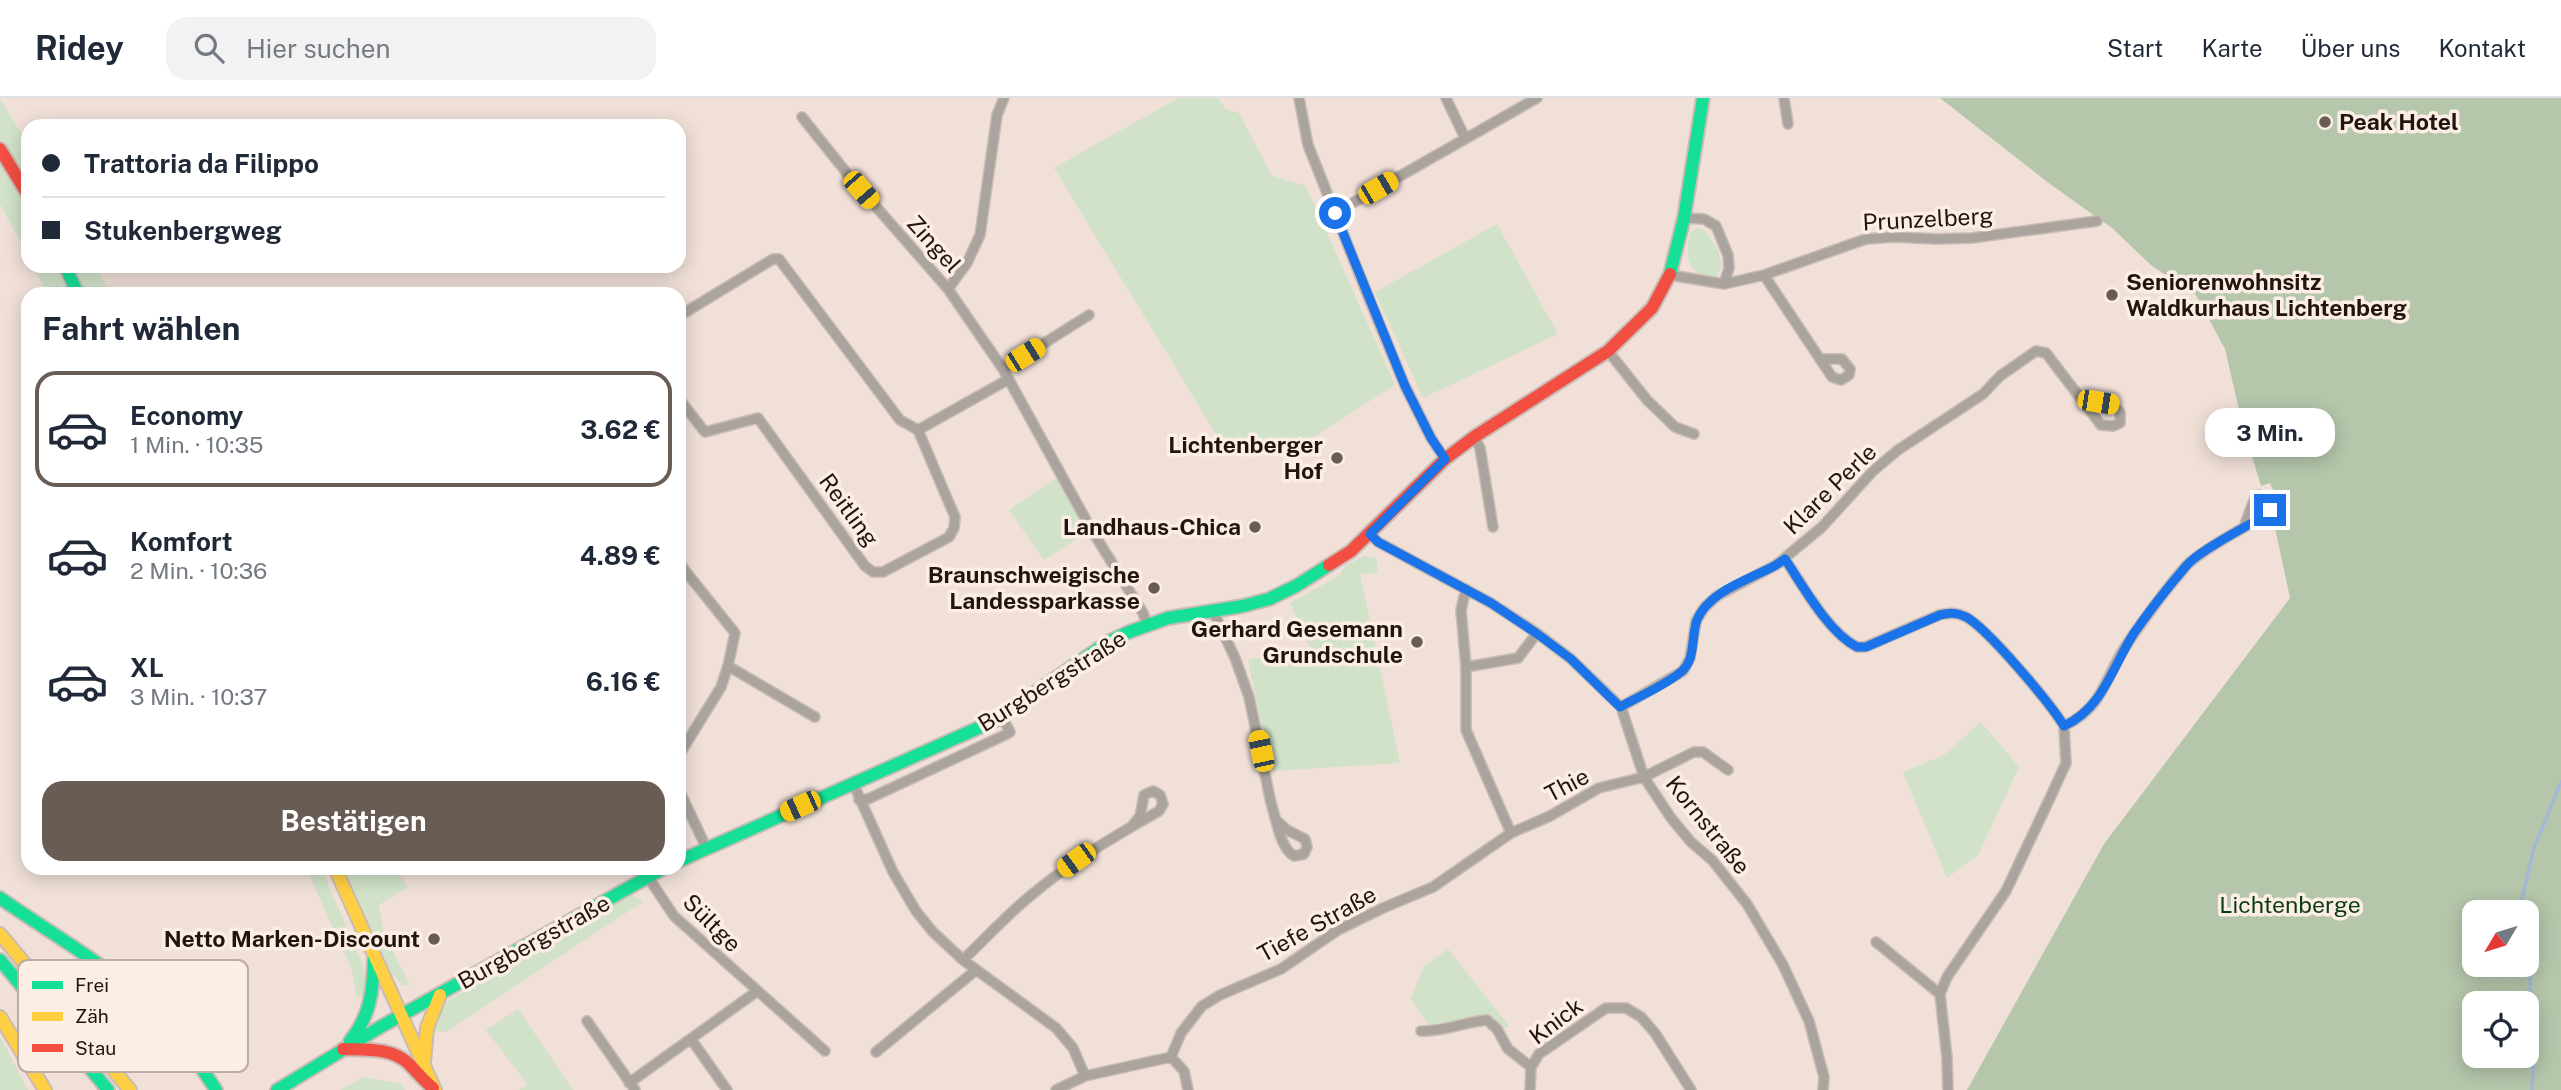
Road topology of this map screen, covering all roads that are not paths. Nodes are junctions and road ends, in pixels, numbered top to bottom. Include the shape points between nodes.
1 (1004, 98) edge
2 (1299, 98) edge
3 (1446, 98) edge
4 (1537, 98) edge
5 (1703, 98) edge
6 (1784, 98) edge
7 (802, 117) dead end
8 (1788, 124) dead end
9 (1465, 138) junction
10 (0, 149) edge
11 (21, 184) edge
12 (1335, 213) junction
13 (1684, 218) junction
14 (2097, 221) dead end
15 (1670, 275) junction
16 (1765, 275) junction
17 (1724, 284) junction
18 (948, 289) junction
19 (686, 312) edge
20 (1089, 315) dead end
21 (1608, 351) junction
22 (1821, 359) dead end
23 (1003, 369) junction
24 (1009, 379) junction
25 (2082, 400) dead end
26 (686, 408) edge
27 (918, 430) junction
28 (1694, 434) dead end
29 (1474, 437) junction
30 (1445, 459) junction
31 (1493, 527) dead end
32 (2244, 527) dead end
33 (1370, 534) junction
34 (1785, 559) junction
35 (686, 572) edge
36 (1466, 589) junction
37 (1213, 611) junction
38 (1147, 624) junction
39 (1536, 633) junction
40 (728, 666) junction
41 (1466, 667) junction
42 (1620, 707) junction
43 (815, 717) dead end
44 (1002, 717) junction
45 (2064, 726) junction
46 (686, 744) edge
47 (1728, 770) dead end
48 (1644, 777) junction
49 (853, 783) junction
50 (859, 800) junction
51 (686, 805) edge
52 (1276, 820) dead end
53 (1132, 826) dead end
54 (1511, 834) junction
55 (706, 848) junction
56 (686, 857) edge
57 (338, 875) edge
58 (652, 875) edge
59 (648, 877) junction
60 (0, 898) edge
61 (0, 934) edge
62 (1876, 942) dead end
63 (374, 955) junction
64 (0, 960) edge
65 (22, 960) edge
66 (92, 960) edge
67 (963, 960) junction
68 (976, 970) junction
69 (18, 982) edge
70 (756, 992) junction
71 (1940, 994) junction
72 (440, 995) junction
73 (402, 1015) junction
74 (0, 1017) edge
75 (587, 1021) dead end
76 (1421, 1031) dead end
77 (691, 1039) junction
78 (18, 1046) edge
79 (342, 1049) junction
80 (825, 1051) dead end
81 (876, 1052) dead end
82 (1171, 1057) junction
83 (424, 1063) junction
84 (1531, 1067) junction
85 (34, 1072) edge
86 (93, 1072) edge
87 (115, 1072) edge
88 (204, 1072) edge
89 (1085, 1076) junction
90 (632, 1086) edge
91 (45, 1090) edge
92 (108, 1090) edge
93 (130, 1090) edge
94 (216, 1090) edge
95 (276, 1090) edge
96 (435, 1090) edge
97 (727, 1090) edge
98 (1056, 1090) edge
99 (1188, 1090) edge
100 (1530, 1090) edge
101 (1691, 1090) edge
102 (1823, 1090) edge
103 (1948, 1090) edge

1 - 18 street via 997,115 980,235
2 - 12 street via 1308,145
3 - 9 street
4 - 9 street
5 - 13 main road, Burgbergstraße
6 - 8 street
7 - 18 street, Zingel
9 - 12 street
10 - 11 main road
12 - 30 street via 1405,386
13 - 15 main road, Burgbergstraße
13 - 17 street via 1704,219 1716,226 1728,255
14 - 16 street, Prunzelberg via 1972,238 1866,239
15 - 17 street, Prunzelberg
15 - 21 main road, Burgbergstraße via 1652,308
16 - 17 street, Prunzelberg
16 - 22 street
18 - 23 street, Zingel
19 - 27 street, Reitling via 773,258 779,259 900,420
20 - 23 street
21 - 28 street via 1647,400 1675,427
21 - 29 main road, Burgbergstraße
23 - 24 street, Zingel
24 - 27 street
24 - 38 street, Zingel
25 - 34 street, Klare Perle via 2046,353 2036,351 1983,394 1898,450
26 - 27 street, Reitling via 705,432 758,418 873,572 883,572 949,537 954,528 955,517
29 - 30 main road, Burgbergstraße
29 - 31 street via 1480,448
30 - 33 main road, Burgbergstraße
32 - 45 street via 2189,562 2137,629 2101,695
33 - 36 street, Kornstraße
33 - 37 main road, Burgbergstraße via 1336,562 1281,594
34 - 42 street, Klare Perle via 1717,596 1696,621 1690,658 1683,671
34 - 45 street via 1819,609 1857,647 1940,615 1963,616 1982,629
35 - 40 street via 734,633
36 - 39 street, Kornstraße
36 - 41 street via 1461,610
37 - 38 main road, Burgbergstraße
37 - 52 street via 1249,697
38 - 44 main road, Burgbergstraße via 1108,642
39 - 41 street via 1518,658
39 - 42 street, Kornstraße via 1571,659
40 - 43 street
40 - 46 street via 721,687
41 - 54 street via 1466,730
42 - 48 street, Kornstraße
44 - 49 main road, Burgbergstraße
44 - 50 street via 1007,734
45 - 71 street via 2066,763 2050,798 2006,891 1947,976
47 - 48 street, Thie via 1698,751
48 - 54 street, Thie via 1599,788
48 - 102 street, Kornstraße via 1677,826 1747,904 1783,965 1809,1021 1824,1077
49 - 50 street
49 - 55 main road, Burgbergstraße
50 - 67 street via 916,911
51 - 55 street
53 - 67 street via 1052,878
54 - 82 street, Tiefe Straße via 1433,887 1338,930 1281,969 1202,1006 1181,1033
55 - 56 main road, Burgbergstraße
57 - 63 main road
58 - 59 main road, Burgbergstraße
59 - 70 street, Sültge via 674,916
59 - 72 main road, Burgbergstraße
60 - 66 main road
61 - 65 main road
62 - 71 street
63 - 73 main road
63 - 79 main road via 370,1009 360,1030
64 - 69 main road
67 - 68 street
68 - 81 street
68 - 89 street via 1056,1028 1073,1048
70 - 77 street
70 - 80 street, Sültge
71 - 103 street
72 - 73 main road, Burgbergstraße
72 - 83 main road via 427,1028
73 - 79 main road, Burgbergstraße
73 - 83 main road
74 - 78 main road
75 - 90 street
76 - 84 street, Knick via 1487,1020 1508,1049
77 - 90 street
77 - 97 street
79 - 95 main road, Burgbergstraße
79 - 96 main road via 397,1055
82 - 89 street
82 - 99 street via 1181,1065
83 - 96 main road
84 - 100 street, Knick
84 - 101 street, Knick via 1539,1054 1606,1008 1626,1008 1655,1033
85 - 91 main road
86 - 92 main road
87 - 93 main road
88 - 94 main road
89 - 98 street

